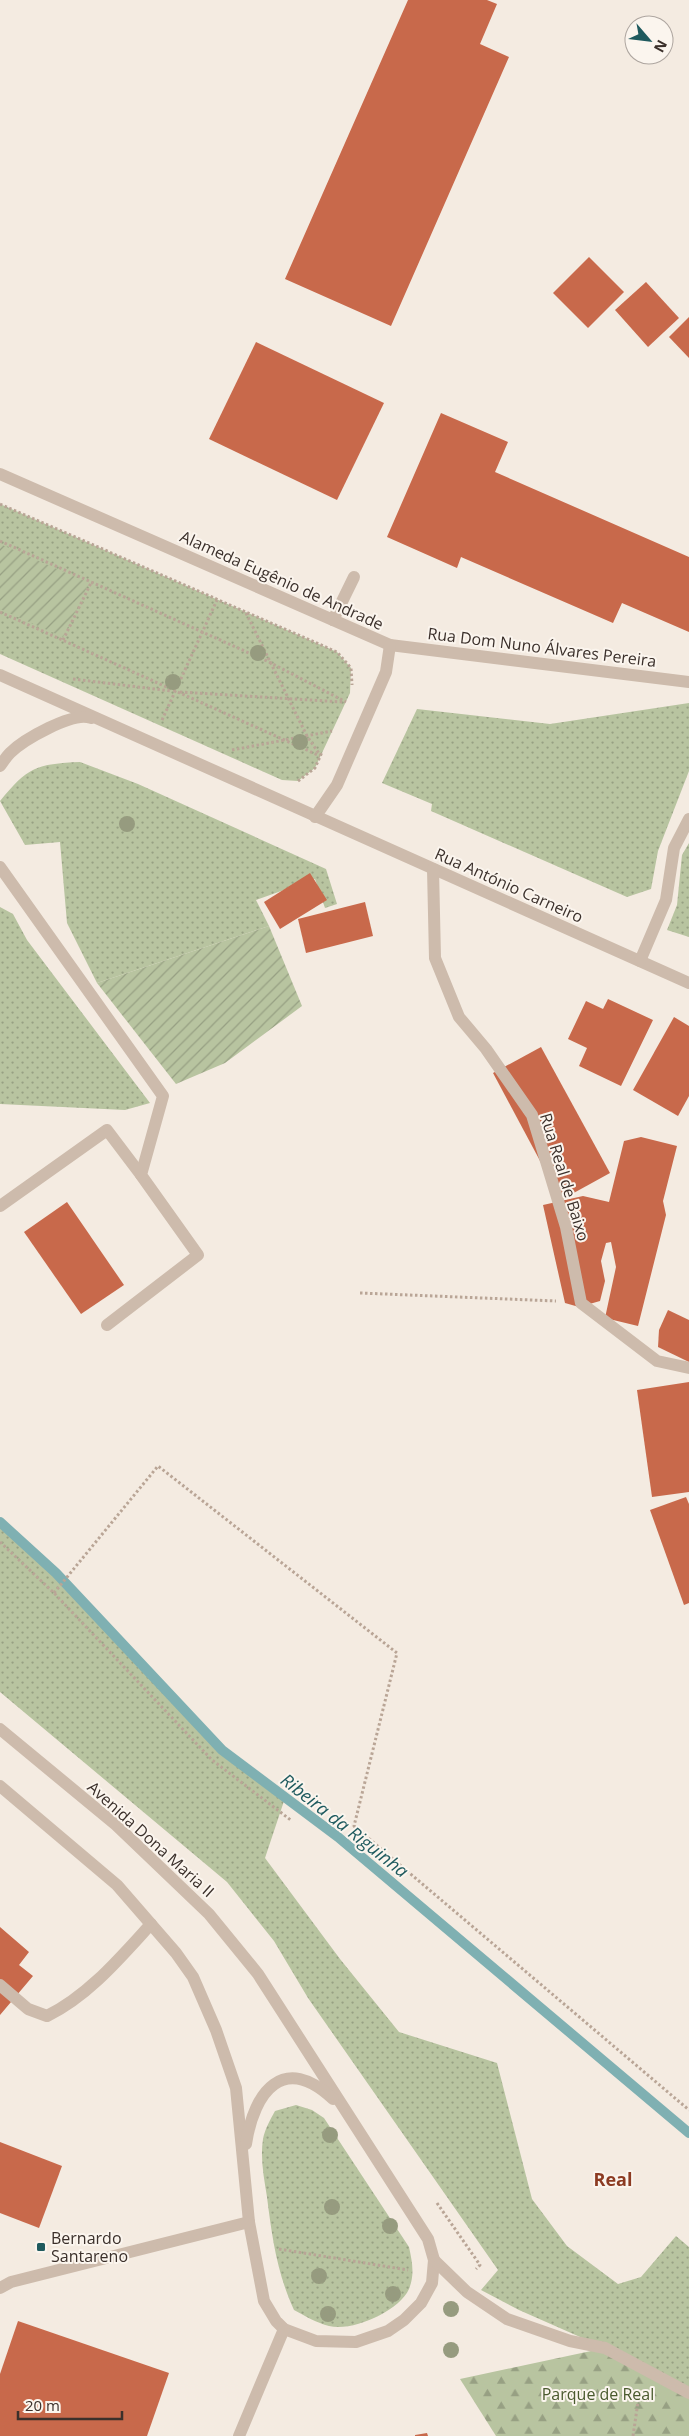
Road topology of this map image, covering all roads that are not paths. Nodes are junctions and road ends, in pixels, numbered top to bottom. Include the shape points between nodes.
1 (0, 474) edge
2 (354, 577) dead end
3 (333, 620) junction
4 (390, 645) junction
5 (0, 676) edge
6 (689, 682) edge
7 (105, 723) junction
8 (0, 766) edge
9 (315, 817) junction
10 (689, 819) edge
11 (0, 867) edge
12 (432, 868) junction
13 (640, 961) junction
14 (689, 983) edge
15 (141, 1175) junction
16 (0, 1206) edge
17 (108, 1325) dead end
18 (689, 1368) edge
19 (0, 1729) edge
20 (0, 1786) edge
21 (151, 1924) junction
22 (0, 1985) edge
23 (348, 2113) junction
24 (243, 2161) junction
25 (249, 2222) junction
26 (434, 2260) junction
27 (0, 2288) edge
28 (284, 2329) junction
29 (689, 2393) edge
30 (239, 2436) edge

1 - 3 street, Alameda Eugênio de Andrade
2 - 3 street
3 - 4 street, Alameda Eugênio de Andrade
4 - 6 street, Rua Dom Nuno Álvares Pereira
4 - 9 street, Alameda Eugênio de Andrade via 386,672 341,777
5 - 7 street
7 - 8 street via 87,716 65,721 33,736 10,753
7 - 9 street
9 - 12 street, Rua António Carneiro
10 - 13 street via 674,848 666,900
11 - 15 street via 163,1096
12 - 13 street, Rua António Carneiro
12 - 18 street, Rua Real de Baixo via 435,958 459,1017 486,1049 532,1115 566,1227 581,1303 657,1361
13 - 14 street, Rua António Carneiro
15 - 16 street via 106,1130
15 - 17 street via 198,1255
19 - 23 street, Avenida Dona Maria II via 116,1825 209,1914 258,1974
20 - 21 street, Avenida Dona Maria II via 117,1885
21 - 22 street via 68,2006 47,2016 28,2009
21 - 24 street, Avenida Dona Maria II via 193,1977 216,2030 236,2088
23 - 24 street, Avenida Dona Maria II via 322,2089 303,2079 285,2080 266,2089 254,2109
23 - 26 street, Avenida Dona Maria II via 428,2239
24 - 25 street, Avenida Dona Maria II
25 - 27 street via 11,2282
25 - 28 street, Avenida Dona Maria II via 264,2301
26 - 28 street, Avenida Dona Maria II via 432,2283 421,2303 388,2331 356,2342 316,2341
26 - 29 street via 467,2292 507,2319 570,2341 606,2348
28 - 30 street

